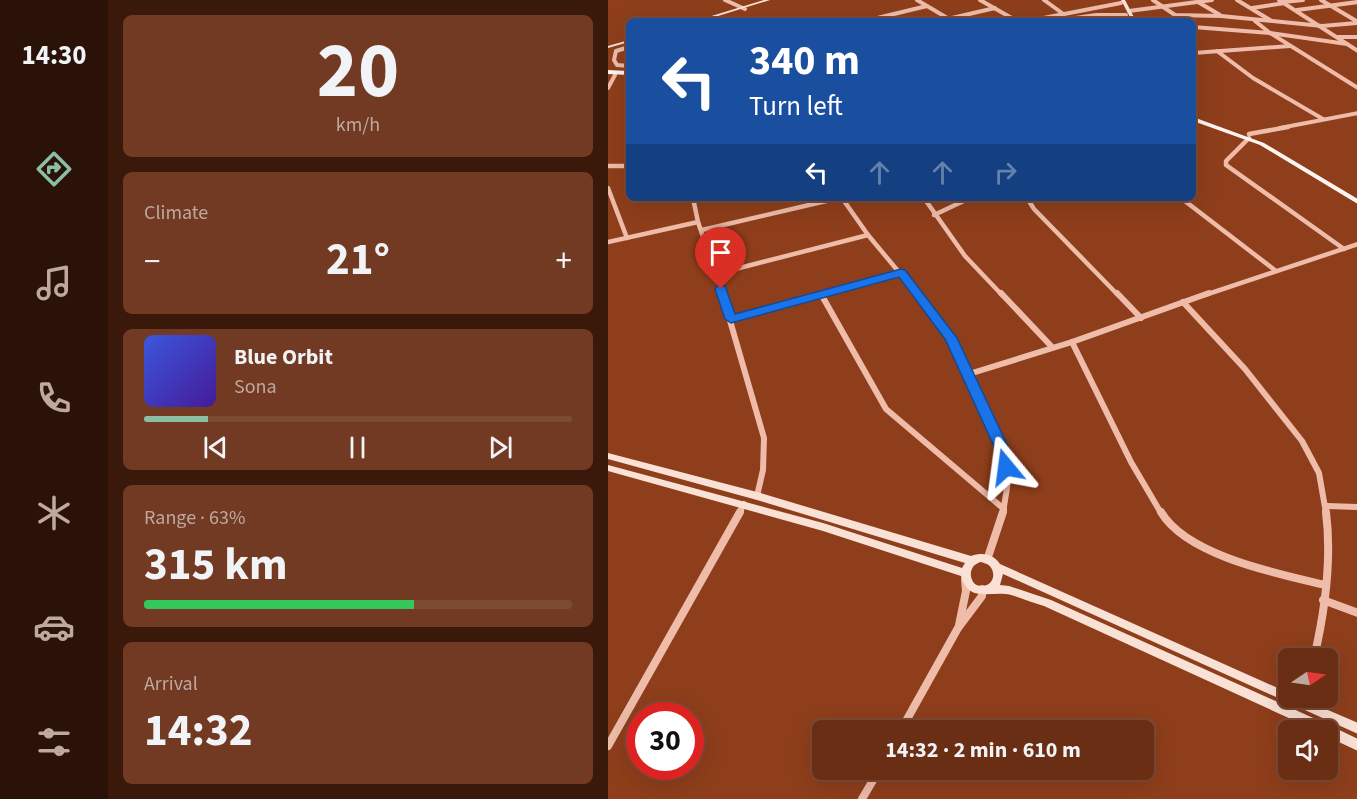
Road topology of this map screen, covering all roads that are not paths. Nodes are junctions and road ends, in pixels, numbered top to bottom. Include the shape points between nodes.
1 (725, 0) edge
2 (768, 0) edge
3 (776, 0) edge
4 (917, 0) edge
5 (980, 0) edge
6 (1044, 0) edge
7 (1153, 0) edge
8 (1212, 0) edge
9 (1237, 0) edge
10 (1303, 0) edge
11 (1321, 0) edge
12 (1196, 1) edge
13 (1282, 2) edge
14 (1357, 2) edge
15 (928, 6) junction
16 (1124, 6) edge
17 (1331, 6) junction
18 (1162, 7) junction
19 (995, 8) junction
20 (1251, 8) junction
21 (744, 9) junction
22 (1296, 10) junction
23 (1061, 13) junction
24 (1182, 15) junction
25 (1222, 16) junction
26 (709, 18) edge
27 (716, 18) edge
28 (878, 18) edge
29 (947, 18) edge
30 (953, 18) edge
31 (1012, 18) edge
32 (1040, 18) edge
33 (1076, 18) edge
34 (1185, 18) edge
35 (1254, 20) junction
36 (1273, 22) junction
37 (1358, 22) edge
38 (1196, 26) edge
39 (1322, 26) junction
40 (1270, 33) junction
41 (1338, 37) junction
42 (1358, 37) edge
43 (1347, 44) junction
44 (626, 45) edge
45 (626, 46) edge
46 (1290, 46) junction
47 (608, 48) edge
48 (1217, 51) junction
49 (1358, 51) edge
50 (1196, 53) edge
51 (626, 66) edge
52 (608, 73) edge
53 (616, 75) junction
54 (626, 75) edge
55 (626, 75) edge
56 (608, 88) edge
57 (1358, 88) edge
58 (1358, 113) edge
59 (1196, 118) edge
60 (1322, 119) junction
61 (1249, 136) junction
62 (608, 166) edge
63 (626, 166) edge
64 (608, 188) edge
65 (1358, 197) edge
66 (694, 201) edge
67 (828, 201) edge
68 (843, 201) edge
69 (926, 201) edge
70 (963, 201) edge
71 (1029, 201) edge
72 (1185, 201) edge
73 (1358, 202) edge
74 (934, 214) junction
75 (698, 222) junction
76 (702, 230) junction
77 (868, 235) junction
78 (627, 238) junction
79 (608, 242) edge
80 (1358, 244) edge
81 (1344, 249) junction
82 (1276, 271) junction
83 (901, 273) junction
84 (716, 274) junction
85 (821, 294) junction
86 (1183, 302) junction
87 (1141, 318) junction
88 (731, 319) junction
89 (1072, 342) junction
90 (1052, 347) junction
91 (969, 374) junction
92 (608, 456) edge
93 (608, 468) edge
94 (756, 496) junction
95 (744, 504) junction
96 (1327, 506) junction
97 (1358, 507) edge
98 (1004, 509) junction
99 (987, 560) junction
100 (973, 561) junction
101 (999, 568) junction
102 (965, 576) junction
103 (1325, 585) junction
104 (984, 589) junction
105 (1323, 600) junction
106 (1358, 612) edge
107 (958, 628) junction
108 (1315, 648) edge
109 (1278, 690) edge
110 (1314, 708) edge
111 (1318, 711) junction
112 (907, 720) edge
113 (1304, 720) edge
114 (1315, 720) edge
115 (1358, 729) edge
116 (1338, 736) edge
117 (1358, 745) edge
118 (608, 746) edge
119 (873, 780) edge
120 (862, 799) edge

1 - 21 street
2 - 21 main road
3 - 21 main road
4 - 15 street
5 - 19 street
6 - 23 street
7 - 18 street
8 - 12 street
9 - 20 street
10 - 13 street
11 - 17 street
12 - 18 street
12 - 25 street
13 - 20 street
13 - 22 street
14 - 17 street
15 - 28 street
15 - 29 street
16 - 18 street
16 - 23 street
16 - 33 street
17 - 22 street
17 - 37 street
18 - 24 street
19 - 30 street
19 - 31 street
20 - 36 street
21 - 26 main road
21 - 27 main road
22 - 39 street
23 - 32 street
24 - 25 street
24 - 34 street
25 - 35 street
35 - 36 street
35 - 40 street
36 - 39 street
37 - 39 street
38 - 40 street
39 - 41 street
40 - 43 street
40 - 46 street
41 - 42 street
41 - 43 street
43 - 49 street
44 - 47 main road
45 - 51 street via 616,51 614,60 617,65
46 - 48 street
46 - 57 street
48 - 50 street
48 - 60 street via 1253,78
52 - 53 main road
52 - 54 main road
53 - 55 main road
53 - 56 street
58 - 60 street
59 - 61 main road
60 - 61 street
61 - 65 main road via 1277,147
61 - 73 main road
61 - 81 street via 1226,165
62 - 63 street
64 - 78 street
66 - 75 street
67 - 76 street
68 - 77 street
69 - 74 street
70 - 74 street
71 - 87 street
72 - 82 street
74 - 90 street via 965,256
75 - 76 street
75 - 78 street
76 - 84 street
77 - 83 street
77 - 84 street
78 - 79 street
80 - 81 street
81 - 82 street
82 - 86 street
83 - 85 street
83 - 91 street via 951,338
84 - 88 street
85 - 88 street
85 - 98 street via 886,409
86 - 87 street
86 - 96 street via 1227,346 1294,429 1318,471
87 - 89 street
88 - 94 street via 765,445
89 - 90 street
89 - 103 street via 1131,462 1163,516 1186,536 1239,564
90 - 91 street
91 - 98 street via 1004,453 1008,481
92 - 94 main road
93 - 95 main road
94 - 100 main road
95 - 102 main road via 888,547
95 - 118 street
96 - 97 street
96 - 103 street
98 - 99 street
99 - 100 main road
99 - 101 main road
100 - 102 main road via 965,568
101 - 104 main road via 998,582
101 - 109 main road
102 - 104 main road via 975,588
102 - 107 street
103 - 105 street
104 - 107 street
104 - 113 main road via 1009,590 1047,603
105 - 106 street
105 - 108 street
107 - 112 street
110 - 111 main road
111 - 114 main road
111 - 115 main road
116 - 117 main road
119 - 120 street

